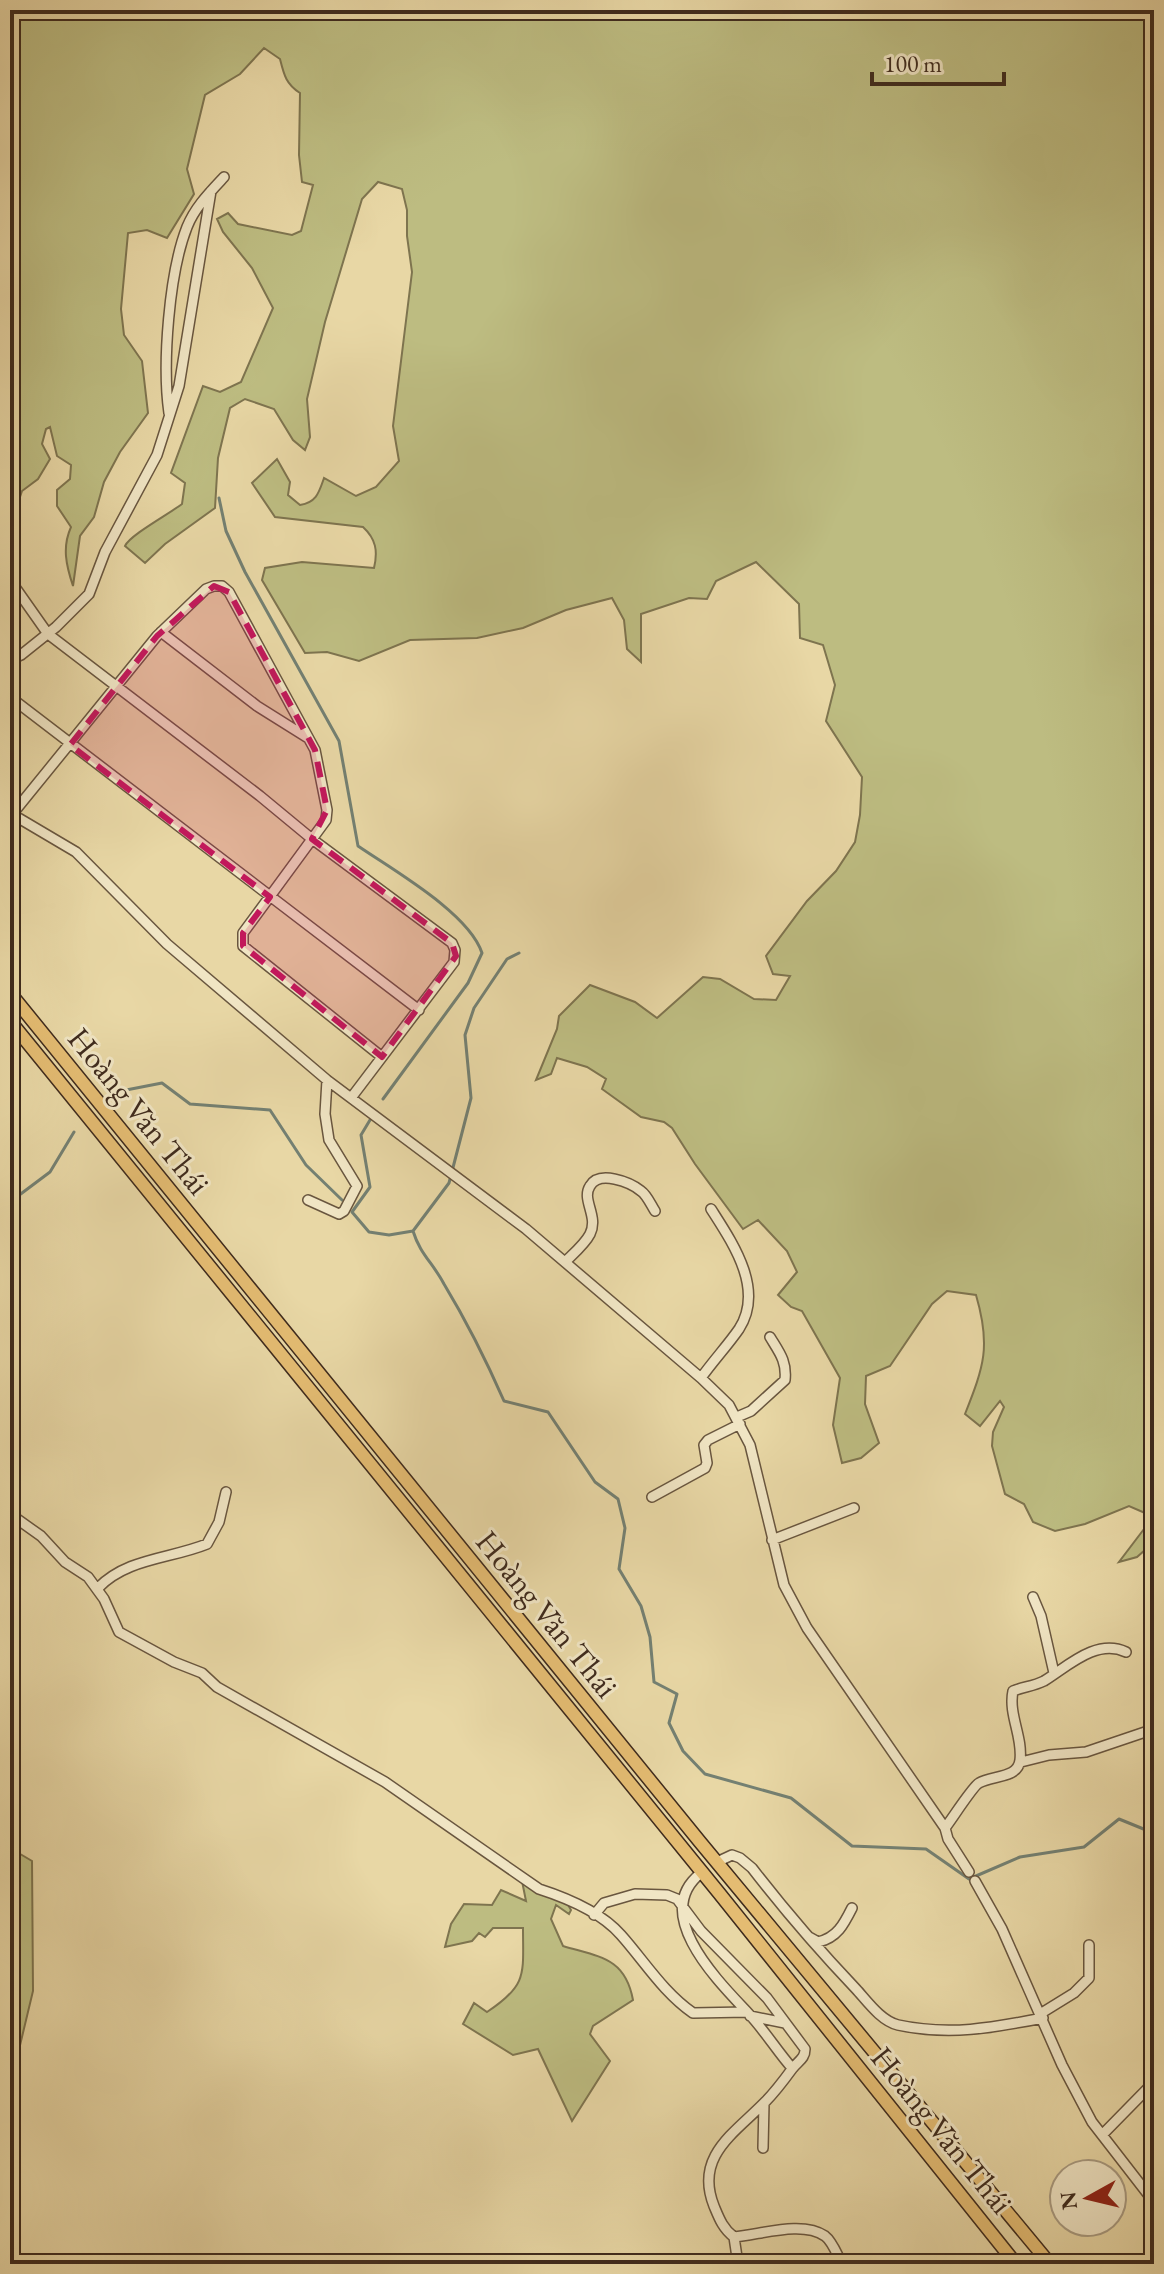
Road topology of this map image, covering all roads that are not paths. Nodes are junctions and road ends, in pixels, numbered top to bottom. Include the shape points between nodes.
1 (224, 177) dead end
2 (211, 191) junction
3 (170, 420) junction
4 (10, 580) edge
5 (161, 632) junction
6 (48, 634) junction
7 (10, 660) edge
8 (116, 688) junction
9 (10, 697) edge
10 (308, 738) junction
11 (70, 745) junction
12 (11, 815) edge
13 (312, 839) junction
14 (270, 897) junction
15 (10, 993) edge
16 (419, 1010) junction
17 (10, 1021) edge
18 (382, 1057) junction
19 (327, 1080) junction
20 (351, 1098) junction
21 (308, 1200) dead end
22 (711, 1209) dead end
23 (655, 1211) dead end
24 (565, 1262) junction
25 (770, 1337) dead end
26 (701, 1378) junction
27 (739, 1420) junction
28 (226, 1492) dead end
29 (652, 1497) dead end
30 (854, 1508) dead end
31 (10, 1514) edge
32 (772, 1540) junction
33 (98, 1588) junction
34 (1033, 1597) dead end
35 (1126, 1652) dead end
36 (1054, 1673) junction
37 (1154, 1729) edge
38 (1021, 1762) junction
39 (945, 1828) junction
40 (717, 1862) junction
41 (969, 1872) dead end
42 (701, 1873) junction
43 (975, 1881) dead end
44 (682, 1907) junction
45 (852, 1908) dead end
46 (594, 1915) junction
47 (797, 1927) junction
48 (1089, 1945) dead end
49 (748, 2014) junction
50 (1042, 2016) junction
51 (785, 2023) junction
52 (792, 2068) junction
53 (1154, 2082) edge
54 (764, 2103) junction
55 (1102, 2135) junction
56 (763, 2148) dead end
57 (1154, 2202) edge
58 (734, 2237) junction
59 (738, 2264) edge
60 (842, 2264) edge
61 (1016, 2264) edge
62 (1050, 2264) edge

1 - 2 street
2 - 3 street
2 - 3 street via 188,225 176,274 166,340
3 - 6 street via 89,594
4 - 6 street
5 - 8 street
5 - 10 street
5 - 10 street via 206,589 222,586
6 - 7 street
6 - 8 street
8 - 11 street
8 - 13 street
9 - 11 street
10 - 13 street via 327,810
11 - 12 street
11 - 14 street
12 - 19 street via 76,852 167,944
13 - 14 street
13 - 16 street via 452,943 454,962
14 - 16 street
14 - 18 street via 243,933 245,950
15 - 40 main road, Hoàng Văn Thái
16 - 18 street
17 - 42 main road, Hoàng Văn Thái
18 - 20 street
19 - 20 street
19 - 21 street via 329,1140 357,1186 339,1214
20 - 24 street
22 - 26 street via 738,1251 748,1297 745,1318
23 - 24 street via 643,1191 616,1180 596,1180 588,1187 594,1216 591,1234
24 - 26 street
25 - 27 street via 785,1364 785,1380
26 - 27 street
27 - 29 street via 704,1445 705,1468
27 - 32 street
28 - 33 street via 207,1544 134,1565
30 - 32 street
31 - 33 street
32 - 39 street via 784,1585 807,1628
33 - 46 street via 119,1632 202,1673 217,1687 385,1782 539,1889
34 - 36 street
35 - 36 street via 1084,1654
36 - 38 street via 1013,1691
37 - 38 street via 1086,1752
38 - 39 street via 1015,1771 974,1786
39 - 41 street
40 - 42 main road
40 - 47 street via 732,1855 740,1858
40 - 62 main road, Hoàng Văn Thái
42 - 44 street via 689,1886
42 - 61 main road, Hoàng Văn Thái
43 - 50 street
44 - 46 street via 667,1895 635,1894 604,1903
44 - 49 street via 687,1931 706,1966
44 - 51 street
45 - 47 street via 827,1940 811,1939
46 - 49 street via 620,1934 656,1980 693,2013
47 - 50 street via 896,2025 946,2032
48 - 50 street via 1089,1978
49 - 51 street
49 - 52 street
50 - 55 street via 1062,2065
51 - 52 street via 806,2053
52 - 54 street
53 - 55 street
54 - 56 street
54 - 58 street via 714,2155 711,2199 726,2232
55 - 57 street
58 - 59 street
58 - 60 street via 815,2232 828,2239

